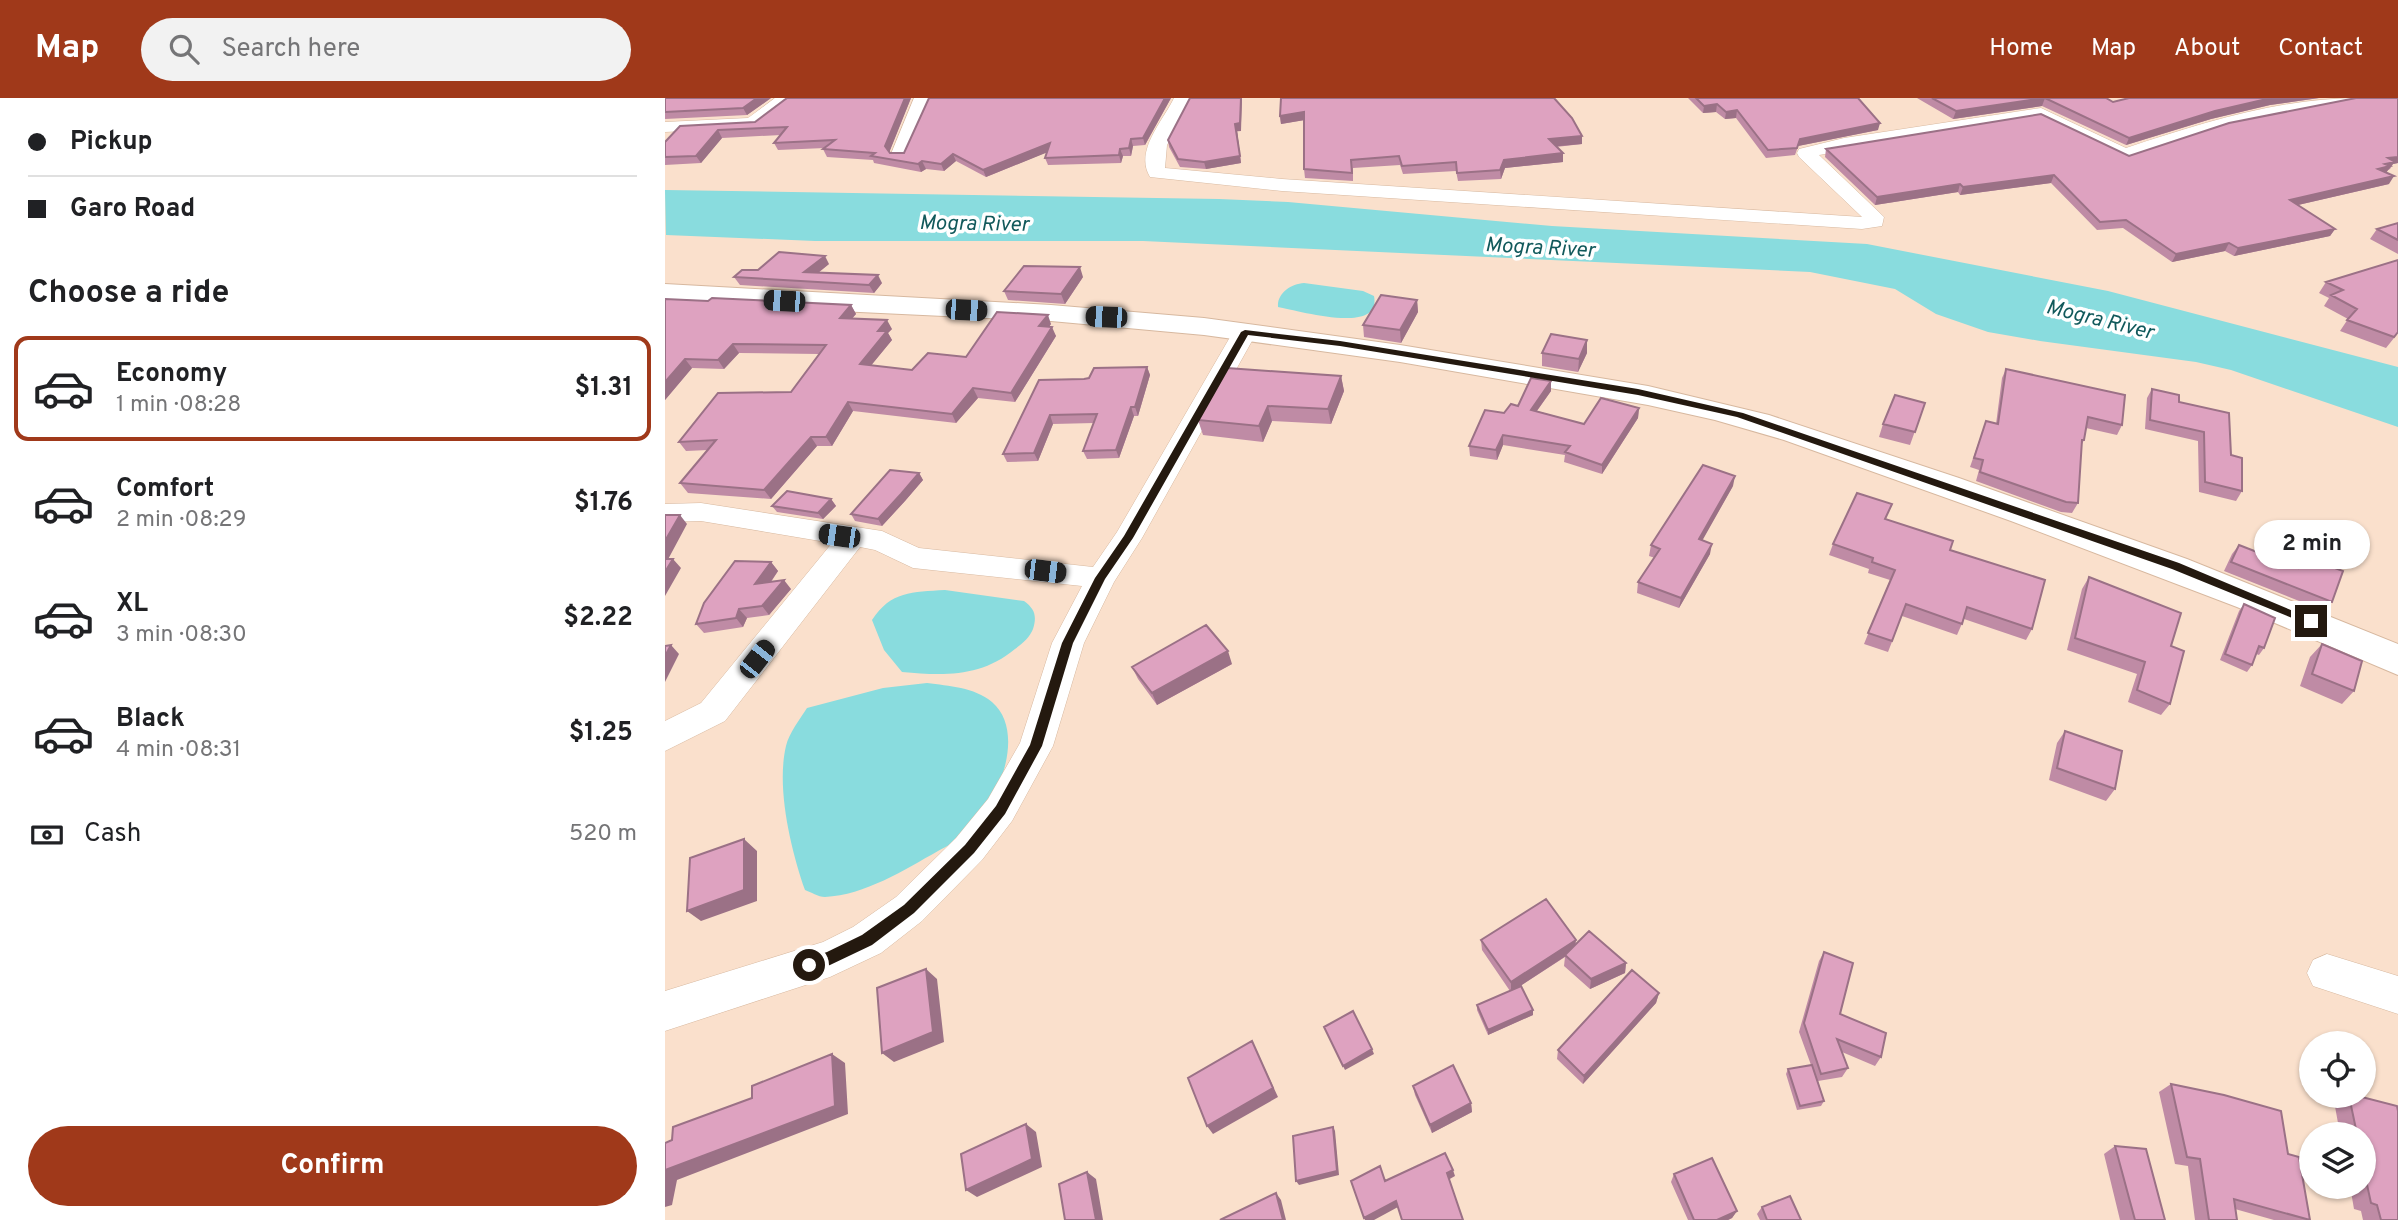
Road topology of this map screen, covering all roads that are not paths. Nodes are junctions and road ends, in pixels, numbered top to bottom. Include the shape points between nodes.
1 (786, 98) edge
2 (923, 98) edge
3 (1183, 98) edge
4 (2351, 98) edge
5 (665, 127) edge
6 (900, 154) edge
7 (665, 292) edge
8 (1245, 332) junction
9 (665, 513) edge
10 (853, 537) junction
11 (1101, 578) junction
12 (2398, 660) edge
13 (665, 737) edge
14 (2327, 973) dead end
15 (2398, 995) edge
16 (665, 1011) edge

1 - 5 street via 753,123
2 - 6 street
3 - 4 street via 1157,147 1157,173 1863,223 1875,222 1874,217 1806,153 2041,113 2125,155 2221,123
7 - 8 street via 1106,317
8 - 11 street
8 - 12 street via 1638,392 1740,415 2175,566
9 - 10 street via 701,512
10 - 11 street via 881,541 913,558
10 - 13 street via 713,712
11 - 16 street via 1068,643 1036,746 1000,810 969,849 909,909 867,940 830,958
14 - 15 street

